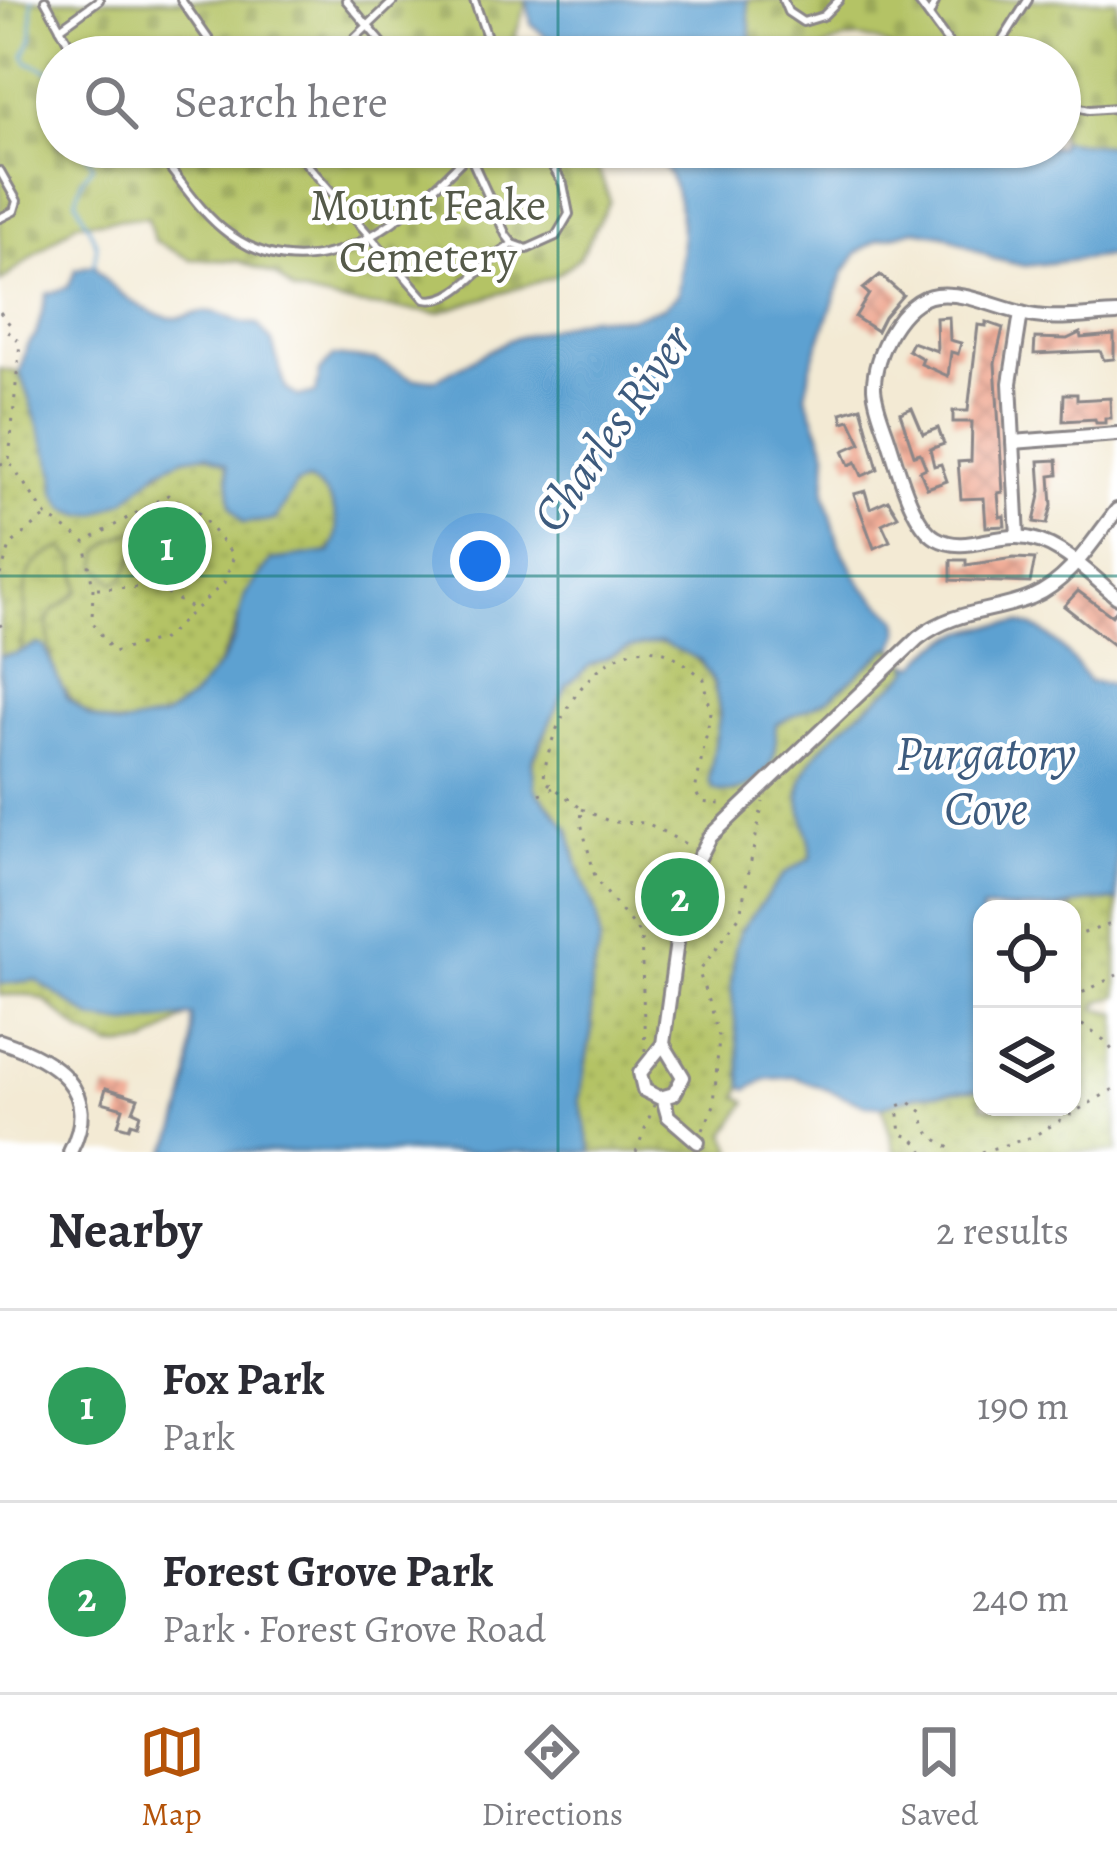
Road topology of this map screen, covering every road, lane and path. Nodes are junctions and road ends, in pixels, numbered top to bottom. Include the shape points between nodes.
1 (45, 0) edge
2 (98, 0) edge
3 (182, 0) edge
4 (346, 0) edge
5 (395, 0) edge
6 (474, 0) edge
7 (783, 0) edge
8 (839, 0) edge
9 (917, 0) edge
10 (936, 0) edge
11 (1028, 0) edge
12 (928, 16) junction
13 (369, 26) junction
14 (60, 28) junction
15 (64, 36) edge
16 (207, 36) edge
17 (358, 36) edge
18 (377, 36) edge
19 (487, 36) edge
20 (943, 36) edge
21 (1005, 36) edge
22 (1081, 108) edge
23 (1117, 108) edge
24 (170, 168) edge
25 (310, 168) edge
26 (449, 168) edge
27 (478, 168) edge
28 (553, 168) edge
29 (0, 171) edge
30 (0, 218) edge
31 (372, 239) junction
32 (513, 244) junction
33 (0, 312) edge
34 (1021, 313) junction
35 (1117, 314) edge
36 (1117, 434) edge
37 (1013, 442) junction
38 (9, 462) junction
39 (0, 464) edge
40 (1117, 509) edge
41 (47, 516) junction
42 (1018, 537) junction
43 (85, 542) junction
44 (1075, 562) junction
45 (0, 575) edge
46 (93, 588) junction
47 (1117, 597) edge
48 (196, 611) junction
49 (0, 624) edge
50 (5, 635) dead end
51 (765, 784) junction
52 (555, 787) junction
53 (540, 794) dead end
54 (746, 803) junction
55 (582, 809) junction
56 (700, 851) junction
57 (1117, 922) edge
58 (1081, 934) edge
59 (1117, 975) edge
60 (1081, 993) edge
61 (1081, 1024) edge
62 (0, 1040) edge
63 (663, 1043) junction
64 (1117, 1056) edge
65 (650, 1057) junction
66 (1117, 1087) edge
67 (659, 1098) junction
68 (925, 1128) junction
69 (913, 1137) junction
70 (698, 1142) joint
71 (70, 1152) edge
72 (636, 1152) edge
73 (925, 1152) edge
74 (955, 1152) edge
75 (981, 1152) edge

1 - 14 lane
2 - 14 lane
3 - 16 lane
4 - 13 lane
5 - 13 lane
6 - 19 lane
7 - 8 lane via 803,22
9 - 12 lane
10 - 12 lane
11 - 21 lane
12 - 20 lane
13 - 17 lane
13 - 18 lane
14 - 15 lane
22 - 23 lane
24 - 31 lane via 216,223 254,247 316,256
25 - 31 lane
26 - 31 lane
27 - 32 lane
28 - 32 lane via 569,214 561,231 527,249
29 - 30 lane via 17,207
31 - 32 lane via 420,295 436,301
33 - 38 path via 20,342
34 - 35 street
34 - 37 street via 1010,374
34 - 42 street via 948,294 918,301 886,344 874,387 926,531 957,544
36 - 37 street
37 - 42 street
38 - 39 path
38 - 41 path
40 - 44 street
41 - 43 path
41 - 45 path via 11,544
42 - 44 street
43 - 46 path
43 - 48 path via 168,495 197,511 234,556 224,583
44 - 47 street
44 - 51 street via 1036,595 928,631
46 - 48 path via 156,587
46 - 48 path via 92,621 113,652 163,639
49 - 50 path
51 - 54 street
51 - 70 path via 740,915 699,972 719,1036 714,1105
52 - 53 path
52 - 54 path via 544,780 545,754 588,678 632,651 658,650 704,679 710,713 695,781 701,802
52 - 55 path
54 - 56 street
55 - 56 path via 611,822 647,823
55 - 65 path via 596,880 641,935
56 - 63 street via 682,905
57 - 58 path
59 - 60 path
61 - 64 path
62 - 71 street via 72,1083 82,1112
63 - 65 street
63 - 67 street via 683,1077 677,1091
65 - 67 street via 640,1078
66 - 75 path via 1032,1137
67 - 70 street
67 - 72 path
68 - 69 path
68 - 69 path via 923,1112 909,1102 898,1106 901,1133
68 - 74 path
69 - 73 path

